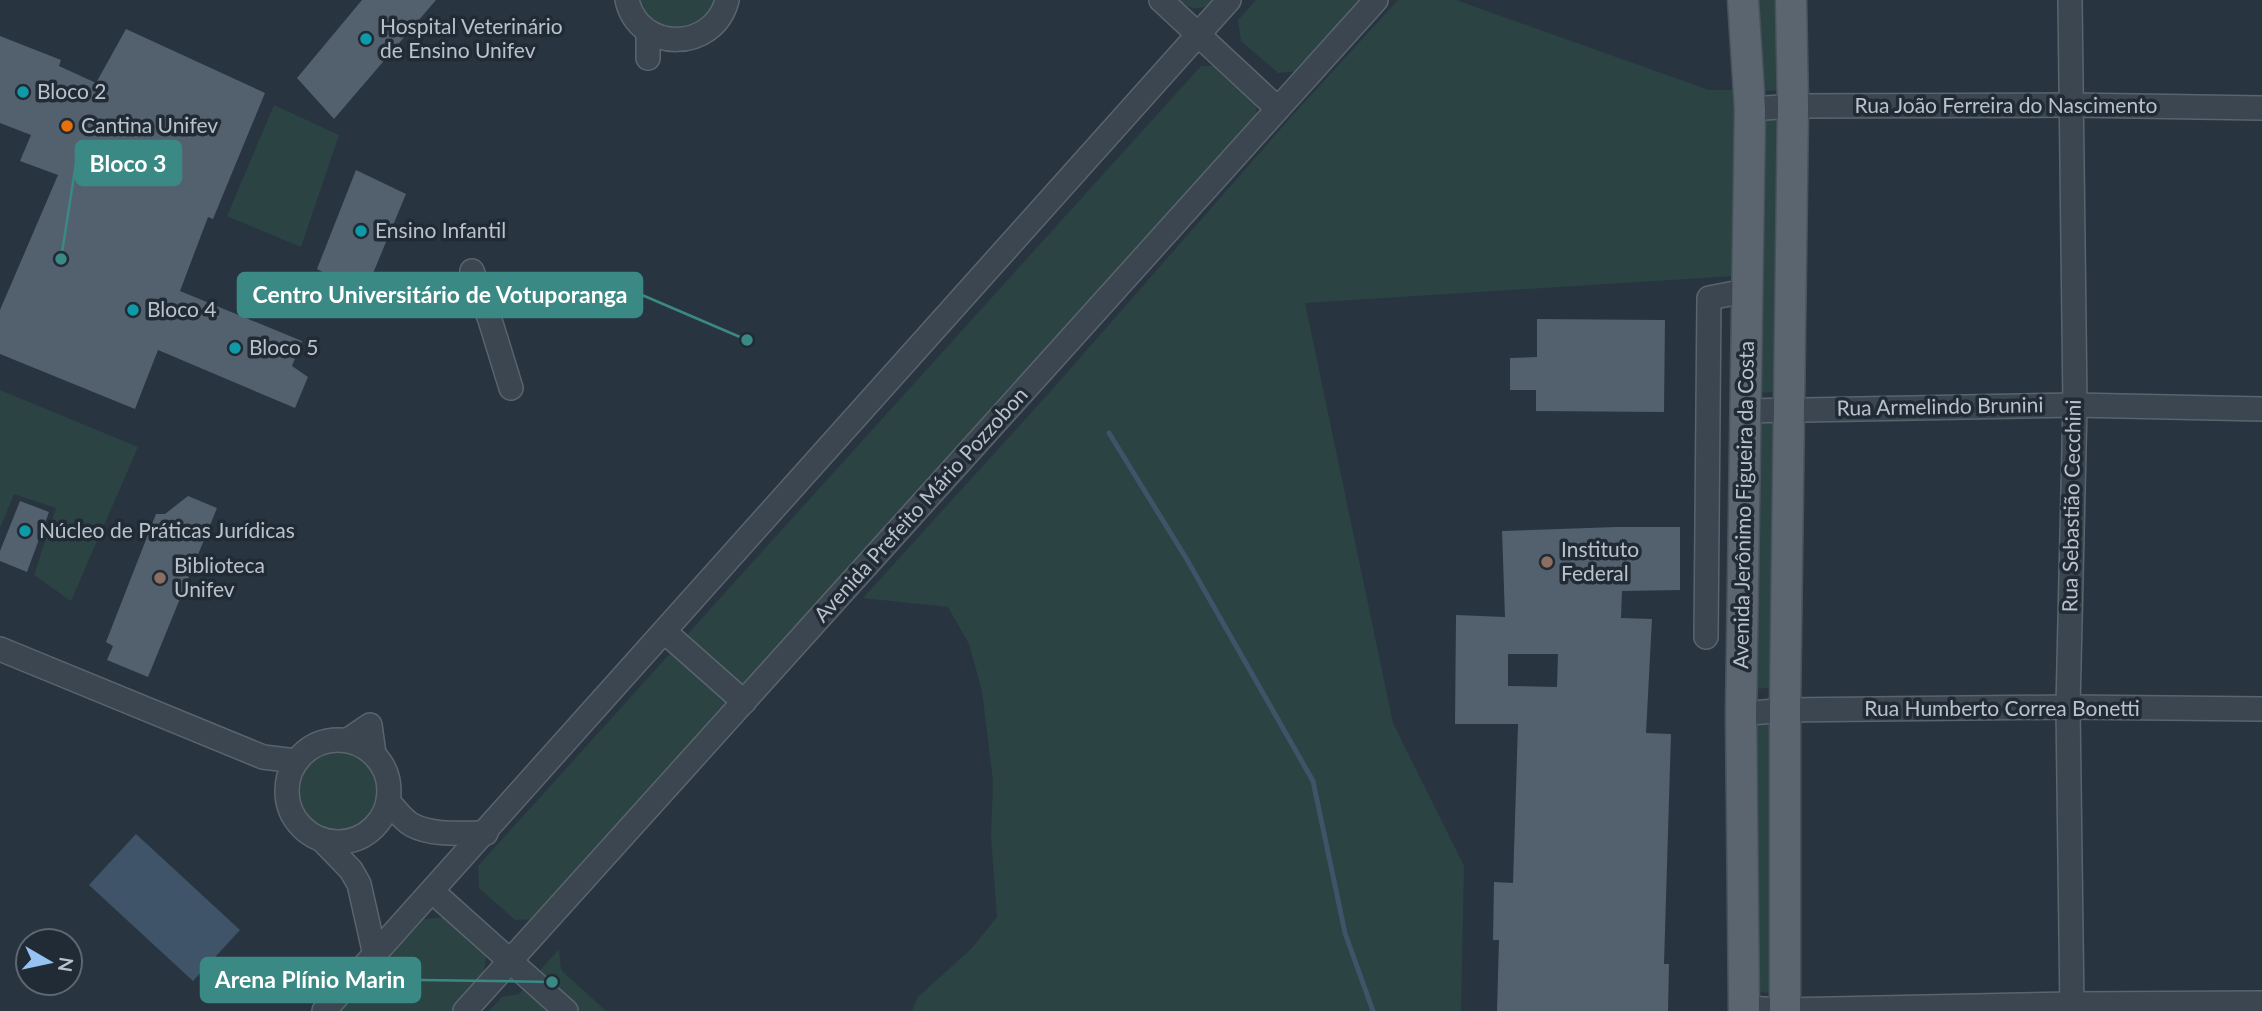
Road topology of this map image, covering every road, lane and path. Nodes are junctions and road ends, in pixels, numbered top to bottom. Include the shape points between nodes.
1 (627, 0) edge
2 (727, 0) edge
3 (1161, 0) edge
4 (1229, 0) edge
5 (1376, 0) edge
6 (1744, 0) edge
7 (1791, 0) edge
8 (2070, 0) edge
9 (1198, 34) junction
10 (2072, 105) junction
11 (1793, 106) junction
12 (1277, 108) junction
13 (1750, 108) junction
14 (2262, 108) edge
15 (472, 271) dead end
16 (1747, 288) junction
17 (511, 388) dead end
18 (2075, 405) junction
19 (2262, 408) edge
20 (1789, 409) junction
21 (1745, 411) junction
22 (665, 632) junction
23 (1706, 637) dead end
24 (0, 649) edge
25 (744, 702) junction
26 (2068, 707) junction
27 (2262, 709) edge
28 (1785, 710) junction
29 (1741, 714) junction
30 (263, 757) junction
31 (296, 761) junction
32 (287, 785) junction
33 (388, 801) junction
34 (486, 833) junction
35 (321, 839) junction
36 (433, 892) junction
37 (375, 955) junction
38 (510, 963) junction
39 (2262, 1003) edge
40 (2072, 1008) edge
41 (1952, 1009) edge
42 (1744, 1010) edge
43 (324, 1011) edge
44 (465, 1011) edge
45 (566, 1011) edge
46 (1785, 1011) edge

1 - 2 street via 636,20 655,35 677,40 705,32 717,22
3 - 9 street
4 - 9 street
5 - 12 street, Avenida Prefeito Mário Pozzobon
6 - 13 main road, Avenida Jerônimo Figueira da Costa
7 - 11 main road, Avenida Jerônimo Figueira da Costa
8 - 10 street, Rua Sebastião Cecchini
9 - 12 street
9 - 22 street
10 - 11 street, Rua João Ferreira do Nascimento
10 - 14 street, Rua João Ferreira do Nascimento
10 - 18 street, Rua Sebastião Cecchini
11 - 13 street, Rua João Ferreira do Nascimento
11 - 20 main road, Avenida Jerônimo Figueira da Costa
12 - 25 street, Avenida Prefeito Mário Pozzobon
13 - 16 main road, Avenida Jerônimo Figueira da Costa
15 - 17 street
16 - 21 main road, Avenida Jerônimo Figueira da Costa
16 - 23 street via 1709,298
18 - 19 street, Rua Armelindo Brunini
18 - 20 street, Rua Armelindo Brunini
18 - 26 street, Rua Sebastião Cecchini
20 - 21 street, Rua Armelindo Brunini
20 - 28 main road, Avenida Jerônimo Figueira da Costa
21 - 29 main road, Avenida Jerônimo Figueira da Costa
22 - 25 street
22 - 34 street
24 - 30 street
25 - 38 street, Avenida Prefeito Mário Pozzobon
26 - 27 street, Rua Humberto Correa Bonetti
26 - 28 street, Rua Humberto Correa Bonetti
26 - 40 street, Rua Sebastião Cecchini
28 - 29 street, Rua Humberto Correa Bonetti
28 - 46 main road, Avenida Jerônimo Figueira da Costa
29 - 42 main road, Avenida Jerônimo Figueira da Costa
30 - 31 street
30 - 32 street
31 - 32 street
31 - 33 street via 315,744 348,740 374,754 382,764
32 - 35 street via 294,818
33 - 34 street via 421,829
33 - 35 street via 367,833 344,842
34 - 36 street
35 - 37 street via 359,884
36 - 37 street
36 - 38 street
37 - 43 street
38 - 44 street, Avenida Prefeito Mário Pozzobon
38 - 45 street
39 - 40 street
40 - 41 street
41 - 46 street
42 - 46 street

